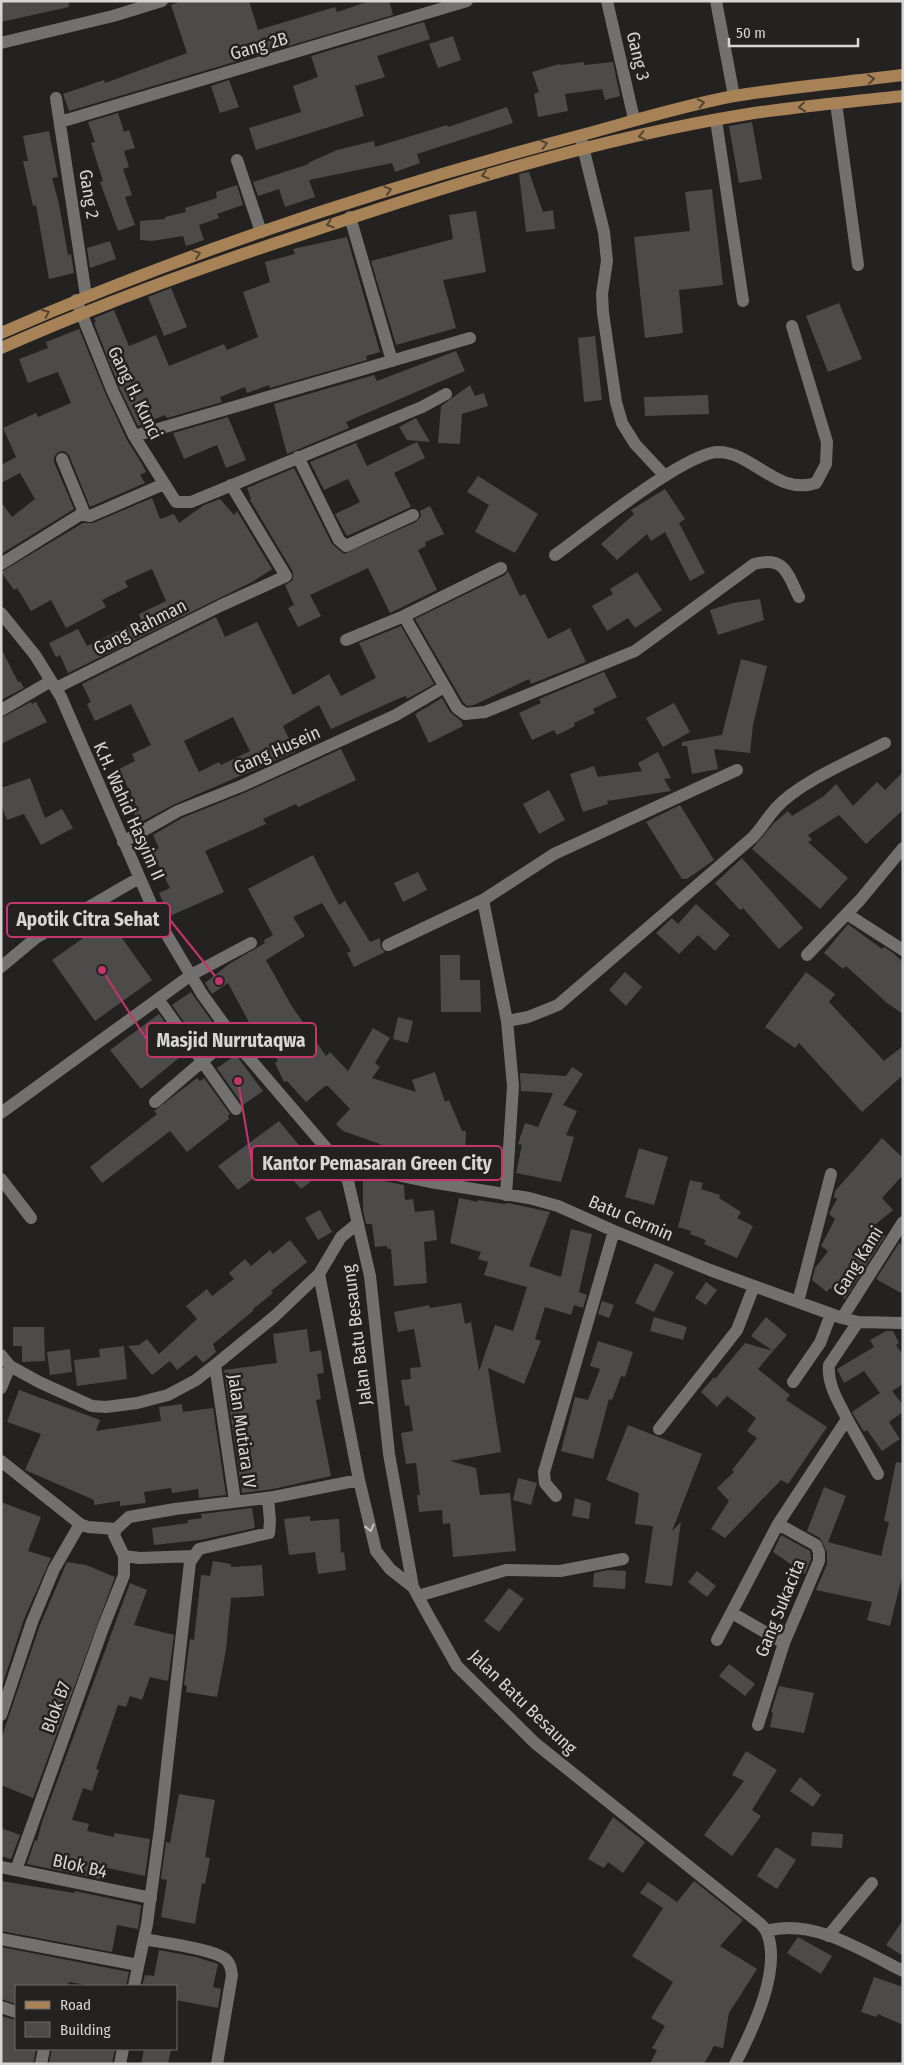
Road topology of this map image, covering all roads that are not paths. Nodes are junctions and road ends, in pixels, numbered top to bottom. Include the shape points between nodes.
1 (162, 1) edge
2 (467, 1) edge
3 (607, 1) edge
4 (716, 1) edge
5 (1, 43) edge
6 (903, 75) edge
7 (734, 96) junction
8 (903, 96) edge
9 (56, 98) dead end
10 (836, 103) junction
11 (634, 119) junction
12 (716, 120) junction
13 (60, 122) junction
14 (580, 135) junction
15 (584, 149) junction
16 (237, 160) dead end
17 (350, 217) junction
18 (261, 232) junction
19 (858, 265) dead end
20 (81, 298) junction
21 (743, 301) dead end
22 (80, 314) junction
23 (792, 326) dead end
24 (1, 333) edge
25 (470, 338) dead end
26 (1, 348) edge
27 (392, 361) junction
28 (446, 394) dead end
29 (134, 436) junction
30 (298, 457) junction
31 (62, 459) dead end
32 (664, 476) junction
33 (164, 484) junction
34 (231, 485) junction
35 (83, 513) junction
36 (413, 515) dead end
37 (555, 555) dead end
38 (1, 564) edge
39 (500, 568) dead end
40 (799, 597) dead end
41 (404, 616) junction
42 (3, 619) edge
43 (346, 640) dead end
44 (53, 684) junction
45 (444, 687) junction
46 (1, 710) edge
47 (885, 743) dead end
48 (737, 770) dead end
49 (123, 842) junction
50 (903, 848) edge
51 (139, 878) junction
52 (483, 900) junction
53 (847, 914) junction
54 (251, 943) dead end
55 (388, 946) dead end
56 (903, 950) edge
57 (807, 955) dead end
58 (1, 968) edge
59 (191, 975) junction
60 (158, 999) junction
61 (508, 1021) junction
62 (232, 1036) junction
63 (203, 1062) junction
64 (155, 1102) dead end
65 (236, 1109) dead end
66 (1, 1113) edge
67 (339, 1163) junction
68 (831, 1174) dead end
69 (1, 1179) edge
70 (506, 1194) junction
71 (31, 1218) dead end
72 (903, 1222) edge
73 (358, 1223) junction
74 (614, 1232) junction
75 (319, 1274) junction
76 (754, 1286) junction
77 (798, 1302) junction
78 (837, 1316) junction
79 (858, 1322) junction
80 (903, 1323) edge
81 (1, 1355) edge
82 (215, 1365) junction
83 (10, 1366) junction
84 (793, 1382) dead end
85 (1, 1388) edge
86 (847, 1420) junction
87 (659, 1429) dead end
88 (1, 1461) edge
89 (878, 1474) dead end
90 (359, 1480) junction
91 (556, 1496) dead end
92 (268, 1498) junction
93 (235, 1501) junction
94 (80, 1524) junction
95 (778, 1524) junction
96 (116, 1529) junction
97 (124, 1556) junction
98 (193, 1556) junction
99 (623, 1559) dead end
100 (416, 1592) junction
101 (732, 1613) junction
102 (717, 1640) dead end
103 (784, 1643) junction
104 (1, 1715) edge
105 (758, 1725) dead end
106 (1, 1867) edge
107 (16, 1870) junction
108 (872, 1883) dead end
109 (151, 1898) junction
110 (766, 1931) junction
111 (828, 1936) junction
112 (1, 1939) edge
113 (144, 1939) junction
114 (138, 1965) junction
115 (903, 1971) edge
116 (134, 1985) edge
117 (1, 2008) edge
118 (15, 2012) edge
119 (44, 2050) edge
120 (123, 2050) edge
121 (41, 2064) edge
122 (120, 2064) edge
123 (217, 2064) edge
124 (735, 2064) edge

1 - 5 street
2 - 13 street, Gang 2B
3 - 11 street, Gang 3
4 - 7 street
7 -> 6 main road
11 -> 7 main road
8 - 10 main road
9 - 13 street, Gang 2
10 -> 12 main road
10 - 19 street
11 - 14 main road
12 -> 15 main road
12 - 21 street
13 - 20 street, Gang 2
14 - 15 street
18 -> 14 main road via 348,202
15 -> 17 main road via 510,167
15 - 32 street via 604,232 607,261 603,313 618,409 622,423 635,444
16 - 18 street
17 -> 22 main road via 166,280
17 - 27 street
20 -> 18 main road
20 - 22 street, Gang H. Kunci
24 -> 20 main road
22 - 26 main road
22 - 29 street, Gang H. Kunci
23 - 32 street via 827,442 826,464 816,483 806,486 786,484 733,456 718,452 702,456
25 - 27 street
27 - 29 street
28 - 30 street via 422,407
29 - 33 street, Gang H. Kunci
30 - 34 street
30 - 36 street via 339,540 346,546
31 - 35 street
32 - 37 street
33 - 34 street, Gang H. Kunci via 170,496 183,504
33 - 35 street via 90,516
34 - 44 street, Gang Rahman via 286,576
35 - 38 street
39 - 41 street
40 - 45 street via 783,566 765,561 754,564 635,651 485,712 465,714 457,708
41 - 43 street
41 - 45 street
42 - 44 street, K.H. Wahid Hasyim II via 35,655
44 - 46 street, Gang Rahman
44 - 49 street, K.H. Wahid Hasyim II
45 - 49 street, Gang Husein via 396,715 241,786 178,811
47 - 61 street via 791,796 776,808 752,838 558,1005
48 - 52 street via 554,854
49 - 51 street, K.H. Wahid Hasyim II
50 - 53 street
51 - 58 street via 36,937
51 - 59 street, K.H. Wahid Hasyim II via 158,920
52 - 55 street
52 - 61 street
53 - 56 street
53 - 57 street
54 - 59 street
59 - 60 street
59 - 62 street, K.H. Wahid Hasyim II
60 - 63 street
60 - 66 street
61 - 70 street via 513,1086
62 - 63 street
62 - 67 street, K.H. Wahid Hasyim II
63 - 64 street
63 - 65 street
67 - 70 street, Batu Cermin
67 - 73 street, Jalan Batu Besaung via 348,1181
68 - 77 street
69 - 71 street
70 - 74 street, Batu Cermin via 558,1206
72 - 78 street, Gang Kami
73 - 75 street via 341,1238
73 - 100 street, Jalan Batu Besaung via 370,1276 389,1454
74 - 76 street, Batu Cermin
74 - 91 street via 544,1472 545,1483
75 - 82 street via 275,1316
75 - 90 street
76 - 77 street, Batu Cermin
76 - 87 street via 737,1330
77 - 78 street, Batu Cermin
78 - 79 street, Batu Cermin
78 - 84 street, Gang Kami
79 - 80 street, Batu Cermin
79 - 86 street via 828,1371 831,1386
81 - 83 street
82 - 83 street via 168,1395 106,1407 92,1406 73,1398
82 - 93 street, Jalan Mutiara IV
83 - 85 street
86 - 89 street
86 - 95 street, Gang Sukacita
88 - 94 street
90 - 92 street
90 -> 100 street via 376,1551 390,1569
92 - 93 street
92 - 98 street via 269,1532 200,1549
93 - 96 street via 128,1517
94 - 96 street
94 - 104 street via 54,1569 32,1622
95 - 101 street, Gang Sukacita
95 - 103 street, Gang Sukacita via 816,1545 819,1552 819,1561
96 - 97 street via 116,1541
97 - 98 street
97 - 107 street, Blok B7 via 124,1575
98 - 109 street via 186,1580 186,1611
99 - 100 street via 560,1571 506,1570
100 - 110 street, Jalan Batu Besaung via 457,1666 535,1742
101 - 102 street, Gang Sukacita
101 - 103 street
103 - 105 street, Gang Sukacita
106 - 107 street, Blok B4
107 - 109 street, Blok B4
108 - 111 street
109 - 113 street
110 - 111 street via 787,1928
110 - 124 street via 771,1948 766,1985 755,2022
111 - 115 street
112 - 114 street
113 - 114 street
113 - 123 street via 211,1952 229,1963 232,1975
114 - 116 street
117 - 118 street
119 - 121 street
120 - 122 street

